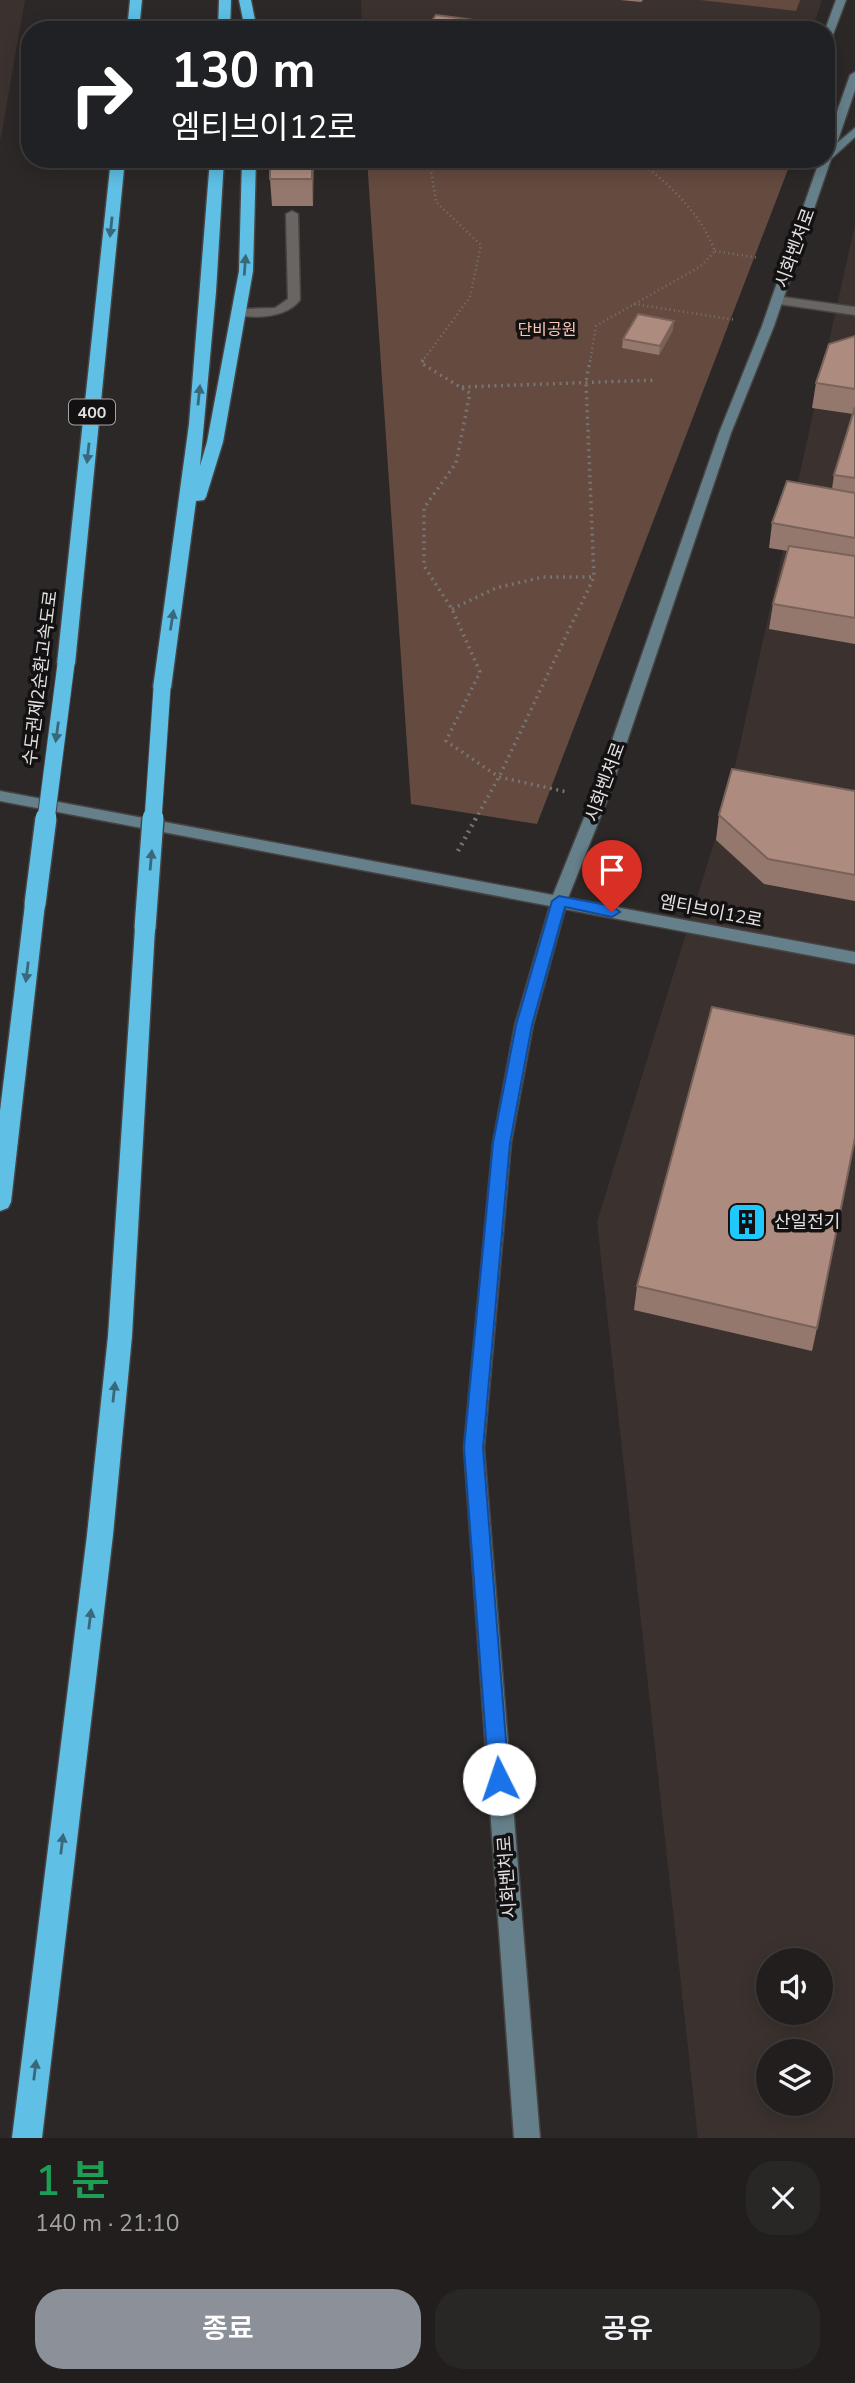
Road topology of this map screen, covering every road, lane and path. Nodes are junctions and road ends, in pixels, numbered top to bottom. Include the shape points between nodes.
1 (136, 0) edge
2 (225, 0) edge
3 (245, 0) edge
4 (841, 0) edge
5 (134, 21) edge
6 (224, 21) edge
7 (249, 21) edge
8 (833, 21) edge
9 (855, 75) edge
10 (855, 131) edge
11 (835, 133) edge
12 (835, 150) edge
13 (117, 168) edge
14 (216, 168) edge
15 (249, 168) edge
16 (431, 168) edge
17 (648, 168) edge
18 (823, 168) edge
19 (292, 215) edge
20 (715, 251) junction
21 (790, 263) junction
22 (776, 300) junction
23 (634, 304) junction
24 (855, 311) edge
25 (237, 312) junction
26 (768, 326) junction
27 (656, 380) dead end
28 (586, 382) junction
29 (461, 387) junction
30 (184, 546) junction
31 (594, 577) junction
32 (452, 609) junction
33 (499, 778) junction
34 (0, 796) edge
35 (600, 798) junction
36 (442, 880) junction
37 (559, 901) junction
38 (855, 958) edge
39 (0, 1202) edge
40 (27, 2138) edge
41 (527, 2138) edge

1 - 5 highway
2 - 6 highway
3 - 7 highway
4 - 8 street
9 - 11 street, 시화벤처로
10 - 12 street
13 -> 39 highway, 수도권제2순환고속도로 / 400, bridge via 66,664
30 -> 14 highway via 211,280
25 -> 15 highway via 246,271
16 - 29 path via 436,202 481,245 470,297 421,363
17 - 20 path via 675,188 709,232
18 - 21 street, 시화벤처로
19 - 25 street via 294,300 278,311
20 - 21 path
20 - 23 path via 701,266
21 - 22 street, 시화벤처로
22 - 24 street
22 - 26 street, 시화벤처로
23 - 26 path
23 - 28 path via 596,326
25 - 30 highway via 215,442
26 - 35 street, 시화벤처로 via 725,433
27 - 28 path
28 - 29 path
28 - 31 path
29 - 32 path via 470,393 456,463 424,508 424,566
40 -> 30 highway, bridge via 119,1349 162,688
31 - 32 path via 543,577 496,588
31 - 33 path
32 - 33 path via 480,672 446,741
33 - 35 path
33 - 36 path
34 - 36 street, 엠티브이12로
35 - 37 street, 시화벤처로
36 - 37 street, 엠티브이12로
37 - 38 street, 엠티브이12로
37 - 41 street, 시화벤처로 via 524,1025 502,1143 474,1448

